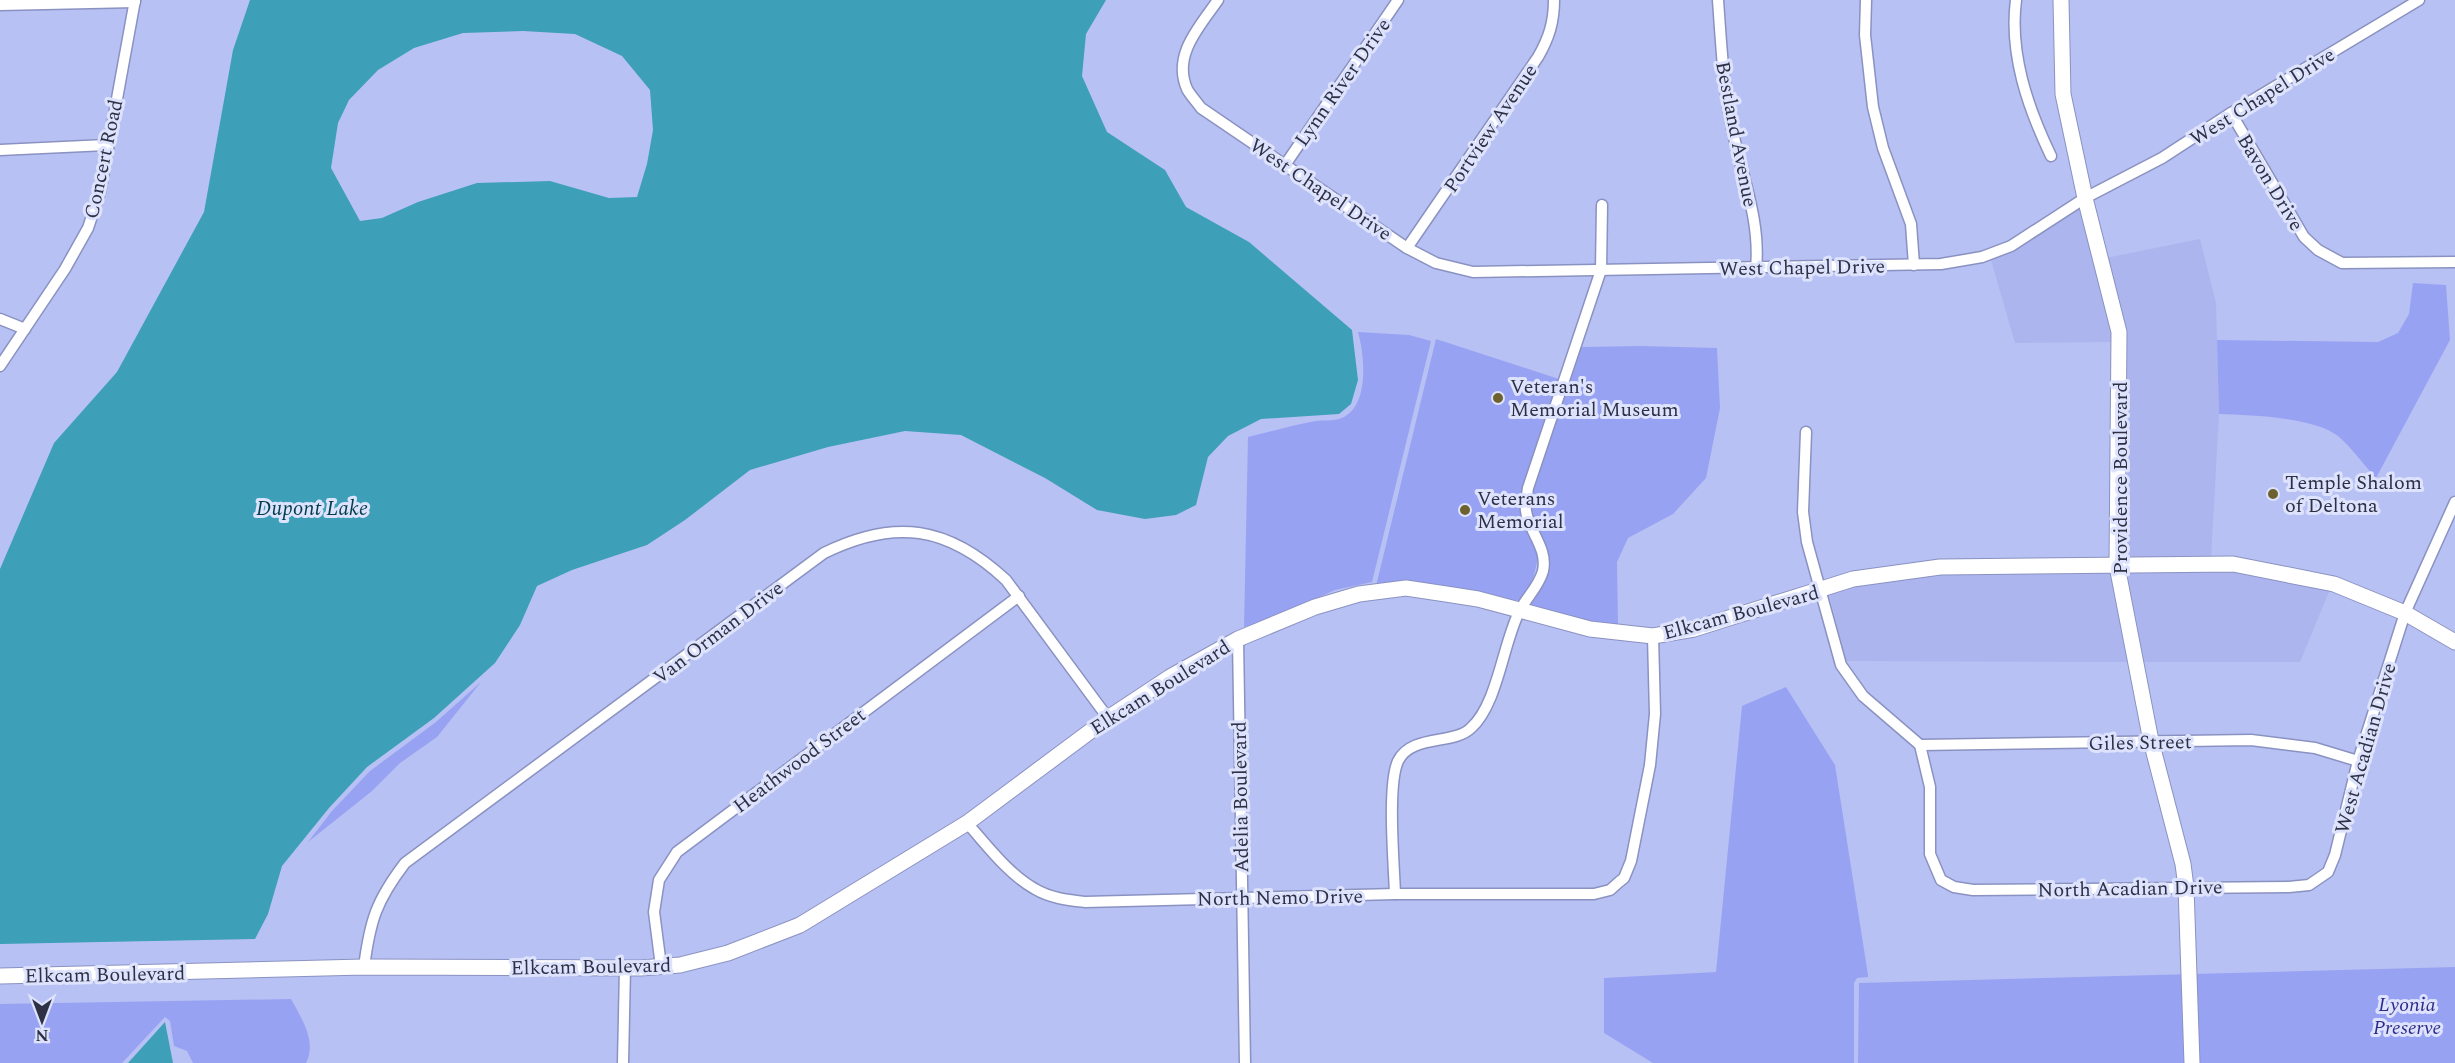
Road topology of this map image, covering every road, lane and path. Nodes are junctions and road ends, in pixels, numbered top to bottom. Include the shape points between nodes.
1 (1218, 0) edge
2 (1398, 0) edge
3 (1554, 0) edge
4 (1718, 0) edge
5 (1866, 0) edge
6 (2016, 0) edge
7 (2061, 0) edge
8 (2419, 0) edge
9 (135, 1) edge
10 (0, 5) edge
11 (2231, 113) junction
12 (106, 145) junction
13 (0, 150) edge
14 (2051, 156) dead end
15 (1285, 165) junction
16 (2085, 198) junction
17 (1602, 205) dead end
18 (1407, 248) junction
19 (2455, 262) edge
20 (1914, 265) junction
21 (1756, 268) junction
22 (1601, 270) junction
23 (0, 319) edge
24 (25, 329) junction
25 (0, 366) edge
26 (1806, 432) dead end
27 (2455, 502) edge
28 (2118, 566) junction
29 (1822, 590) junction
30 (1019, 596) junction
31 (1520, 610) junction
32 (2405, 613) junction
33 (1653, 636) junction
34 (1238, 639) junction
35 (2455, 642) edge
36 (1108, 718) junction
37 (2151, 741) junction
38 (1920, 745) junction
39 (2358, 761) junction
40 (967, 823) junction
41 (2320, 879) joint
42 (2186, 887) junction
43 (1395, 894) junction
44 (1241, 897) junction
45 (661, 966) junction
46 (364, 967) junction
47 (625, 969) junction
48 (0, 976) edge
49 (623, 1063) edge
50 (1245, 1063) edge
51 (2192, 1063) edge

1 - 15 street, West Chapel Drive via 1186,48 1183,64 1187,89 1201,108
2 - 15 street, Lynn River Drive
3 - 18 street, Portview Avenue via 1548,39 1538,57
4 - 21 street, Bestland Avenue via 1731,123 1754,219
5 - 20 street via 1865,35 1873,107 1883,148 1911,224
6 - 14 street via 2014,15 2023,82 2033,118
7 - 16 street, Providence Boulevard via 2063,94
8 - 11 street, West Chapel Drive
9 - 10 street
9 - 12 street, Concert Road
11 - 16 street, West Chapel Drive via 2162,158
11 - 19 street, Bavon Drive via 2304,237 2318,250 2342,263
12 - 13 street
12 - 24 street, Concert Road via 99,192 88,228
15 - 18 street, West Chapel Drive
16 - 20 street, West Chapel Drive via 2001,251 1941,264
16 - 28 street, Providence Boulevard via 2119,332
17 - 22 street
18 - 22 street, West Chapel Drive via 1436,263 1473,272
20 - 21 street, West Chapel Drive
21 - 22 street, West Chapel Drive
22 - 31 street via 1528,488 1525,509 1545,559 1535,590
23 - 24 street
24 - 25 street, Concert Road
26 - 29 street via 1803,512 1807,542
27 - 32 street, West Acadian Drive
28 - 29 street, Elkcam Boulevard via 1940,567 1853,579
28 - 32 street, Elkcam Boulevard via 2233,564 2334,584
28 - 37 street, Providence Boulevard
29 - 33 street, Elkcam Boulevard via 1694,629
29 - 38 street via 1841,665 1863,696
30 - 36 street, Van Orman Drive
30 - 45 street, Heathwood Street via 676,852 659,880 654,912
30 - 46 street, Van Orman Drive via 986,561 942,538 910,532 879,533 824,553 405,863 375,910
31 - 33 street, Elkcam Boulevard via 1590,629
31 - 34 street, Elkcam Boulevard via 1478,598 1406,588 1359,594 1315,607
31 - 43 street via 1486,706 1471,729 1412,748 1398,760 1392,799
32 - 35 street, Elkcam Boulevard
32 - 39 street, West Acadian Drive
33 - 43 street, North Nemo Drive via 1655,714 1650,765 1631,861 1624,878 1610,890 1594,894
34 - 36 street, Elkcam Boulevard
34 - 44 street, Adelia Boulevard
36 - 40 street, Elkcam Boulevard
37 - 38 street, Giles Street
37 - 39 street, Giles Street via 2251,741 2315,748
37 - 42 street, Providence Boulevard
38 - 42 street, North Acadian Drive via 1930,787 1930,854 1941,880 1954,887
39 - 41 street, West Acadian Drive via 2335,855 2328,872
40 - 44 street, North Nemo Drive via 1010,869 1035,889 1064,900
40 - 45 street, Elkcam Boulevard via 800,925 728,953
41 - 42 street, North Acadian Drive via 2309,885 2289,887
42 - 51 street, Providence Boulevard
43 - 44 street, North Nemo Drive
44 - 50 street, Adelia Boulevard
45 - 47 street, Elkcam Boulevard
46 - 47 street, Elkcam Boulevard
46 - 48 street, Elkcam Boulevard
47 - 49 street

